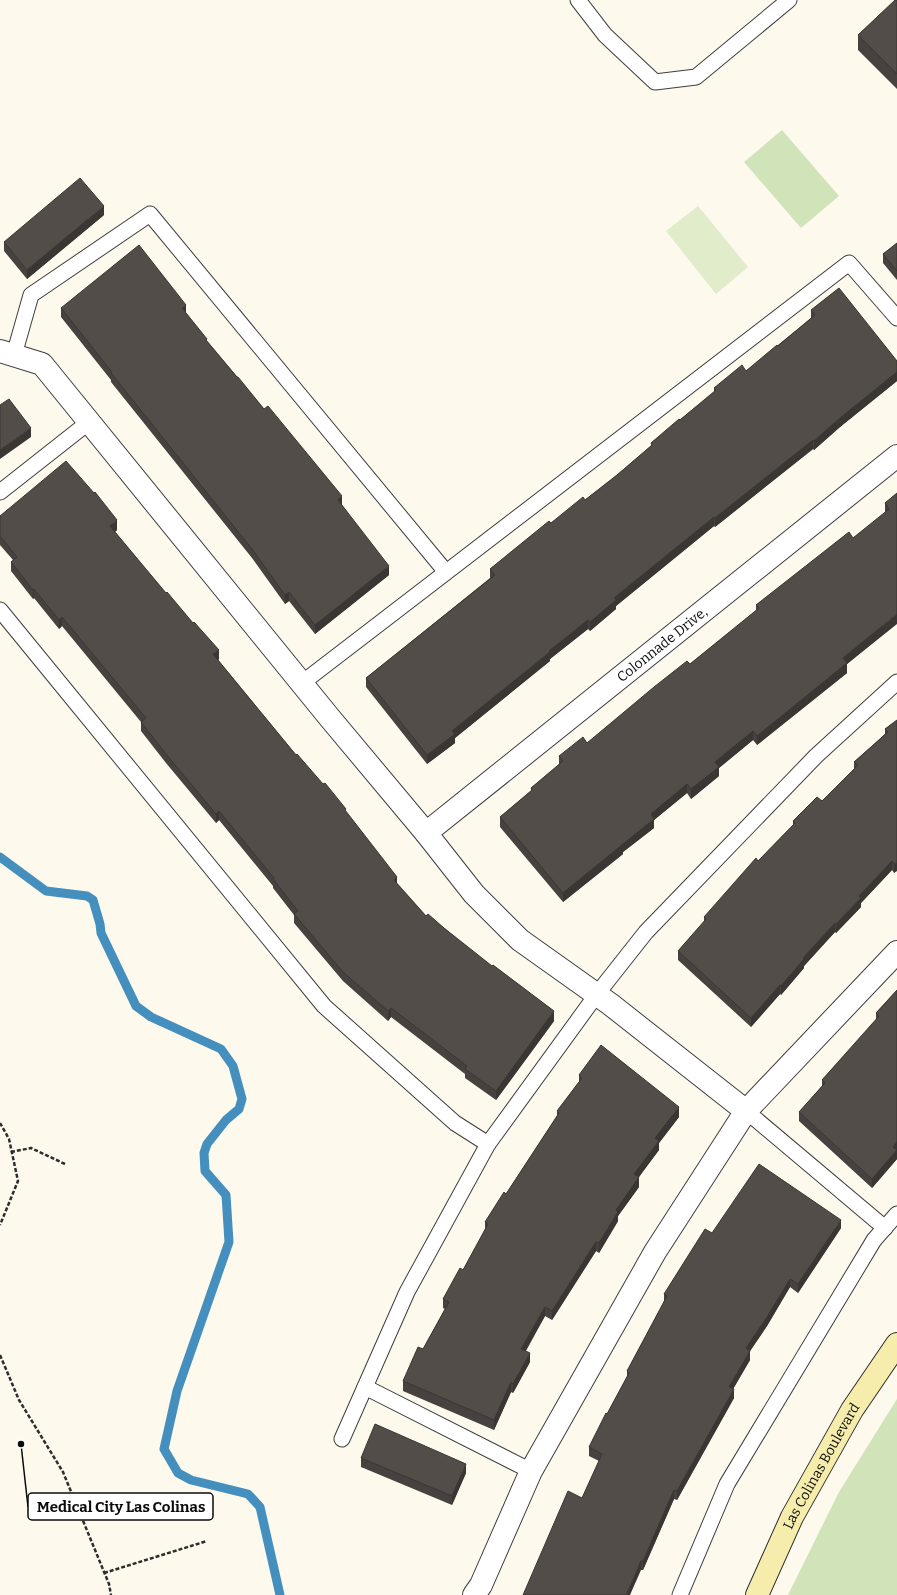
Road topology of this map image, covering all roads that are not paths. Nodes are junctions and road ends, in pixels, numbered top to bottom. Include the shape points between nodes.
1 (578, 0) edge
2 (789, 0) edge
3 (897, 318) edge
4 (7, 353) edge
5 (89, 422) junction
6 (897, 456) edge
7 (0, 492) edge
8 (446, 572) junction
9 (0, 610) edge
10 (897, 682) edge
11 (302, 683) junction
12 (426, 833) junction
13 (897, 952) edge
14 (597, 994) junction
15 (746, 1111) junction
16 (488, 1144) junction
17 (897, 1214) edge
18 (885, 1228) junction
19 (897, 1344) edge
20 (365, 1387) junction
21 (342, 1439) dead end
22 (531, 1471) junction
23 (474, 1595) edge
24 (680, 1595) edge
25 (757, 1595) edge

1 - 2 lane via 605,35 655,82 696,77
3 - 8 lane via 849,263
4 - 5 street via 42,364
4 - 8 lane via 31,295 150,214
5 - 7 lane
5 - 11 street
6 - 12 street, Colonnade Drive,
8 - 11 lane
9 - 16 lane via 324,1006 455,1123
10 - 14 lane via 816,756 646,932
11 - 12 street
12 - 14 street via 474,894 520,940
13 - 15 street
14 - 15 street
14 - 16 lane
15 - 18 lane
15 - 22 street via 655,1252
16 - 20 lane via 407,1292
17 - 18 lane
18 - 24 lane via 874,1240 727,1484
19 - 25 main road, Las Colinas Boulevard via 852,1410 792,1517
20 - 21 lane
20 - 22 lane
22 - 23 street via 481,1585

